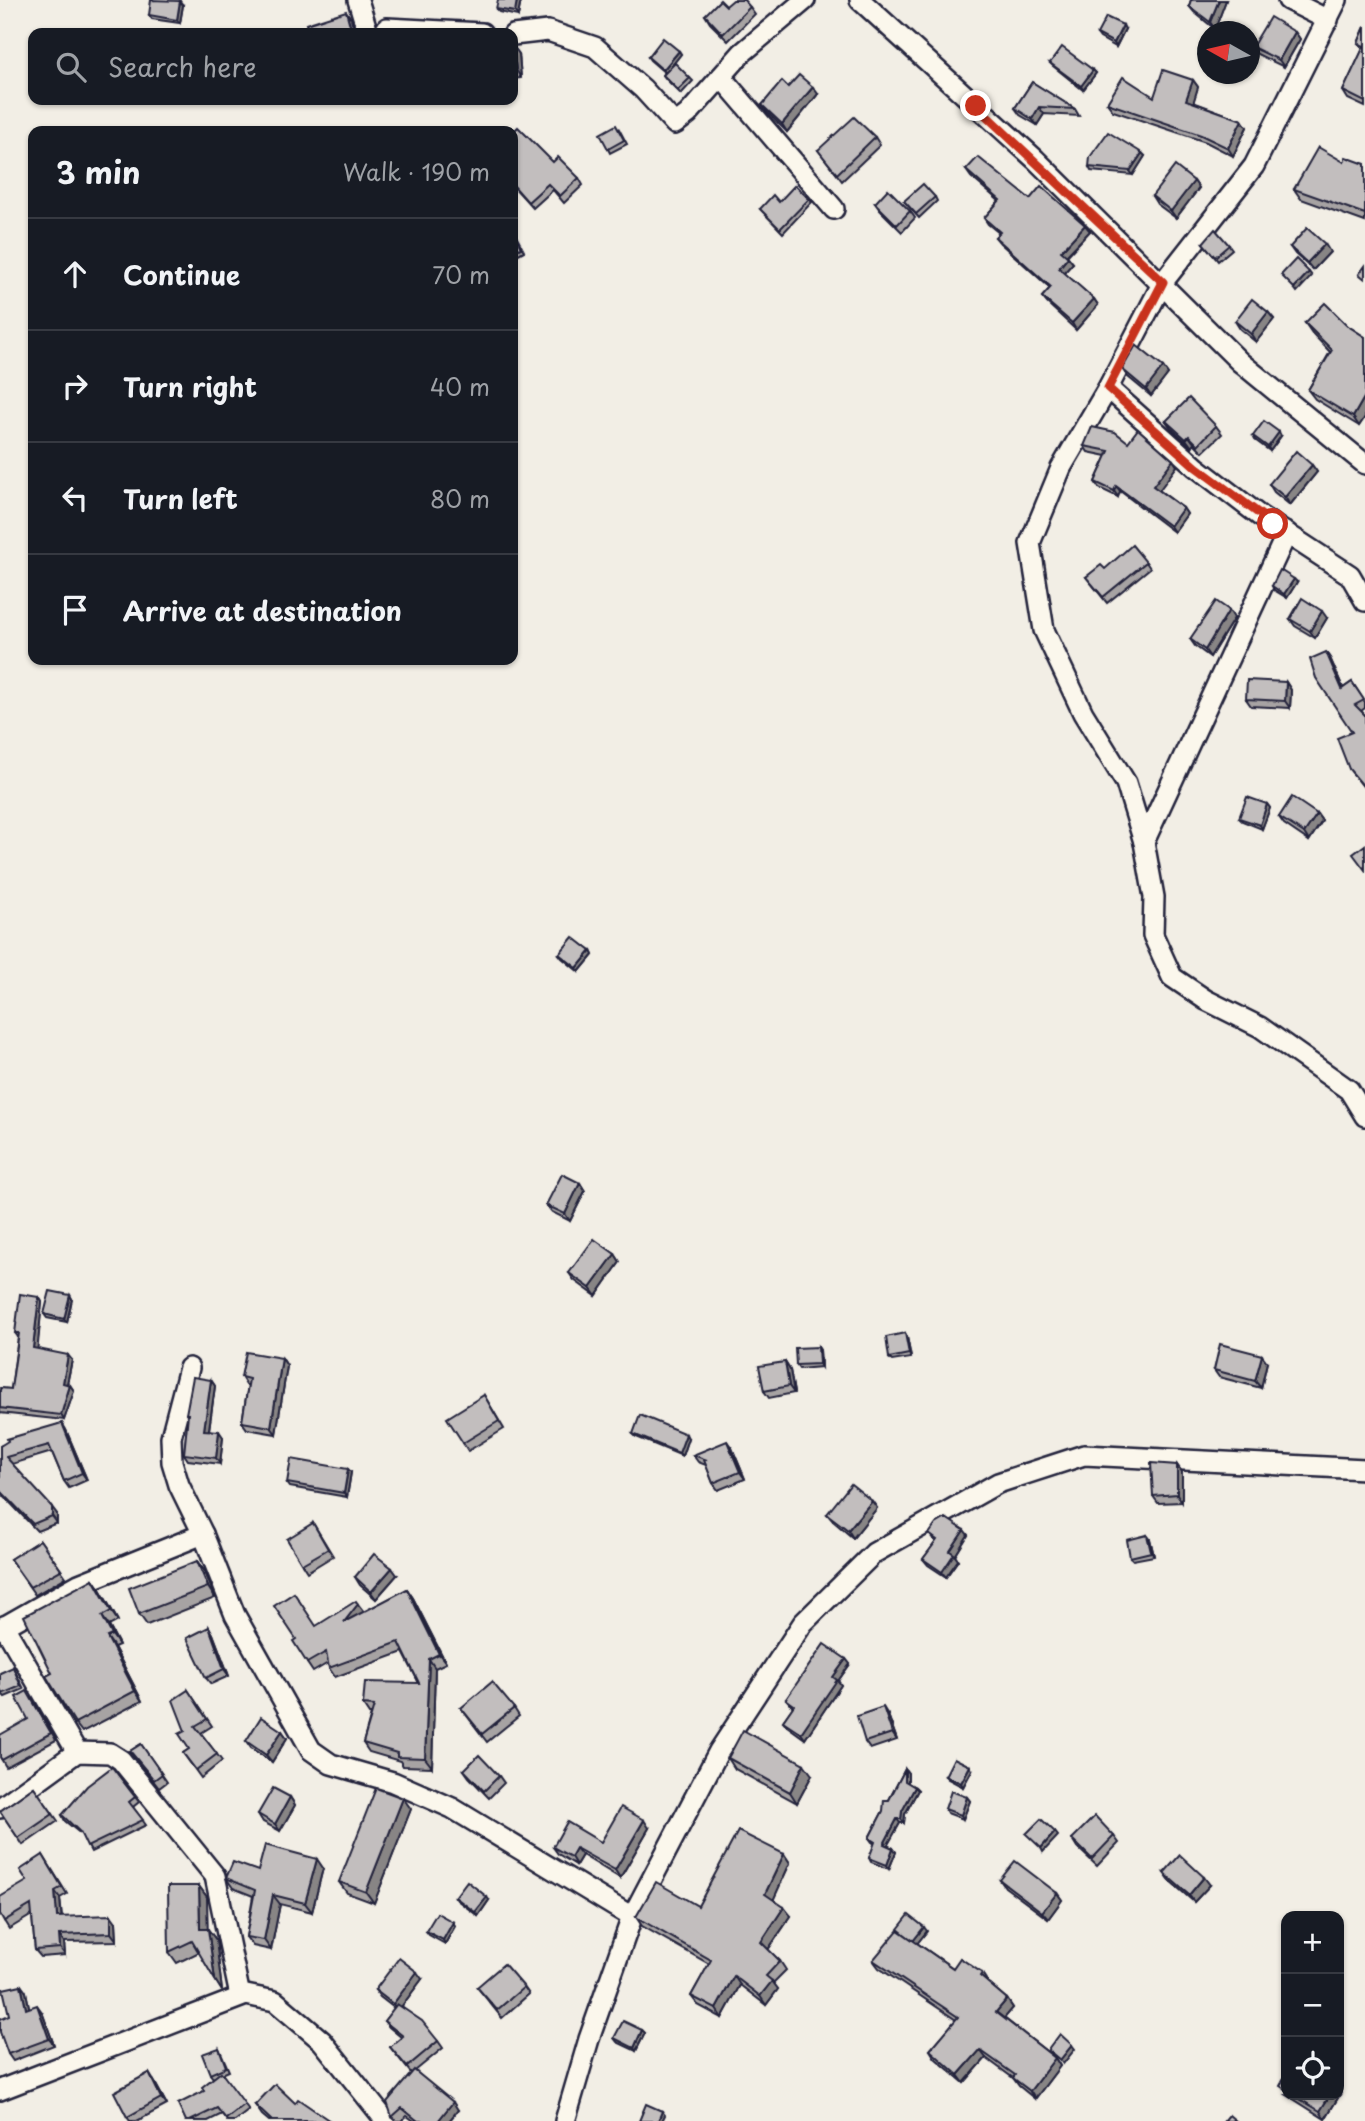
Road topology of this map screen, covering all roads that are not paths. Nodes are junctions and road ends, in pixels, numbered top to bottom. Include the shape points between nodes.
1 (358, 0) edge
2 (805, 0) edge
3 (860, 0) edge
4 (1288, 0) edge
5 (1337, 0) edge
6 (1328, 20) junction
7 (366, 28) edge
8 (387, 28) edge
9 (424, 28) edge
10 (518, 34) edge
11 (721, 77) junction
12 (834, 209) dead end
13 (1163, 282) junction
14 (1108, 388) junction
15 (1365, 464) edge
16 (1287, 533) junction
17 (1365, 601) edge
18 (1144, 842) junction
19 (1365, 1116) edge
20 (189, 1368) dead end
21 (1365, 1469) edge
22 (203, 1534) junction
23 (2, 1628) edge
24 (76, 1752) junction
25 (0, 1808) edge
26 (632, 1917) junction
27 (240, 1996) junction
28 (0, 2090) edge
29 (386, 2121) edge
30 (565, 2121) edge

1 - 7 street
2 - 11 street via 742,53
3 - 13 street
4 - 6 street
5 - 6 street
6 - 13 street via 1254,166
8 - 9 street
10 - 11 street via 548,31 594,47 675,124
11 - 12 street
13 - 14 street
13 - 15 street via 1240,362
14 - 16 street via 1196,467
14 - 18 street via 1061,468 1030,543 1044,630 1083,713 1126,783
16 - 17 street via 1350,575
16 - 18 street
18 - 19 street via 1154,897 1153,935 1172,977 1259,1027 1349,1090
20 - 22 street via 171,1437 172,1462
21 - 26 street via 1084,1455 998,1483 874,1553 803,1623 719,1751
22 - 23 street via 79,1584
22 - 26 street via 235,1615 311,1750 331,1764 406,1787 452,1808
23 - 24 street
24 - 25 street
24 - 27 street via 110,1752 121,1760 215,1876
26 - 30 street
27 - 28 street
27 - 29 street via 275,2001 322,2041

